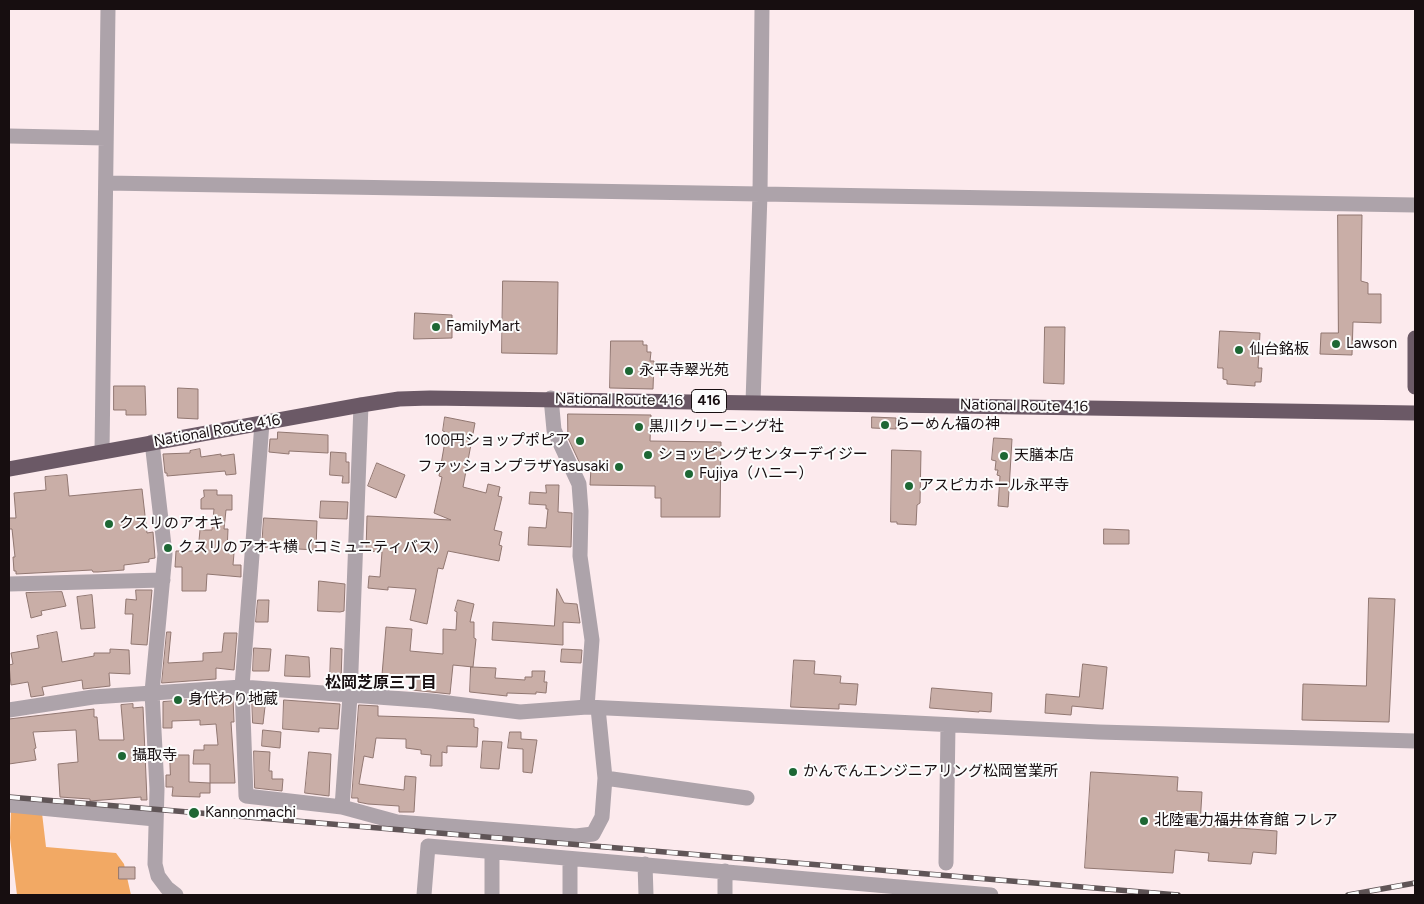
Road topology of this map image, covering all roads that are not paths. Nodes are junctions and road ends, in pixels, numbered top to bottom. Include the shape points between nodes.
1 (108, 9) edge
2 (762, 9) edge
3 (9, 136) edge
4 (106, 138) junction
5 (106, 182) junction
6 (760, 194) junction
7 (1415, 205) edge
8 (1415, 338) edge
9 (1415, 387) edge
10 (551, 398) junction
11 (753, 402) junction
12 (361, 405) junction
13 (1415, 412) edge
14 (262, 423) junction
15 (152, 442) junction
16 (102, 451) junction
17 (9, 469) edge
18 (163, 580) junction
19 (9, 584) edge
20 (242, 687) junction
21 (152, 692) junction
22 (350, 696) junction
23 (593, 708) junction
24 (9, 710) edge
25 (948, 725) junction
26 (1415, 741) edge
27 (605, 778) junction
28 (747, 798) dead end
29 (9, 805) edge
30 (342, 807) junction
31 (155, 819) junction
32 (492, 852) junction
33 (570, 859) junction
34 (946, 863) dead end
35 (645, 864) junction
36 (725, 872) junction
37 (934, 893) edge
38 (176, 895) edge
39 (424, 895) edge
40 (492, 895) edge
41 (570, 895) edge
42 (646, 895) edge
43 (725, 895) edge
44 (991, 895) edge

1 - 4 street
2 - 6 street
3 - 4 street
4 - 5 street
5 - 6 street
5 - 16 street
6 - 7 street
6 - 11 street
8 - 9 highway
10 - 11 highway, National Route 416 / 416
10 - 12 highway, National Route 416 / 416 via 430,398
10 - 23 street via 554,430 579,484 580,556 592,640
11 - 13 highway, National Route 416 / 416
12 - 14 highway, National Route 416 / 416
12 - 22 street
14 - 15 highway, National Route 416 / 416
14 - 20 street
15 - 16 highway, National Route 416 / 416
15 - 18 street via 165,554
16 - 17 highway, National Route 416 / 416
18 - 19 street
18 - 21 street
20 - 21 street
20 - 22 street
20 - 30 street via 246,796
21 - 24 street
21 - 31 street via 157,789
22 - 23 street via 432,701 520,712
22 - 30 street
23 - 25 street
23 - 27 street
25 - 26 street
25 - 34 street
27 - 28 street
27 - 30 street via 602,818 593,834 576,836 397,822
29 - 31 street
31 - 38 street via 158,876
32 - 33 street
32 - 39 street via 428,846
32 - 40 street
33 - 35 street
33 - 41 street
35 - 36 street
35 - 42 street
36 - 37 street
36 - 43 street
37 - 44 street

